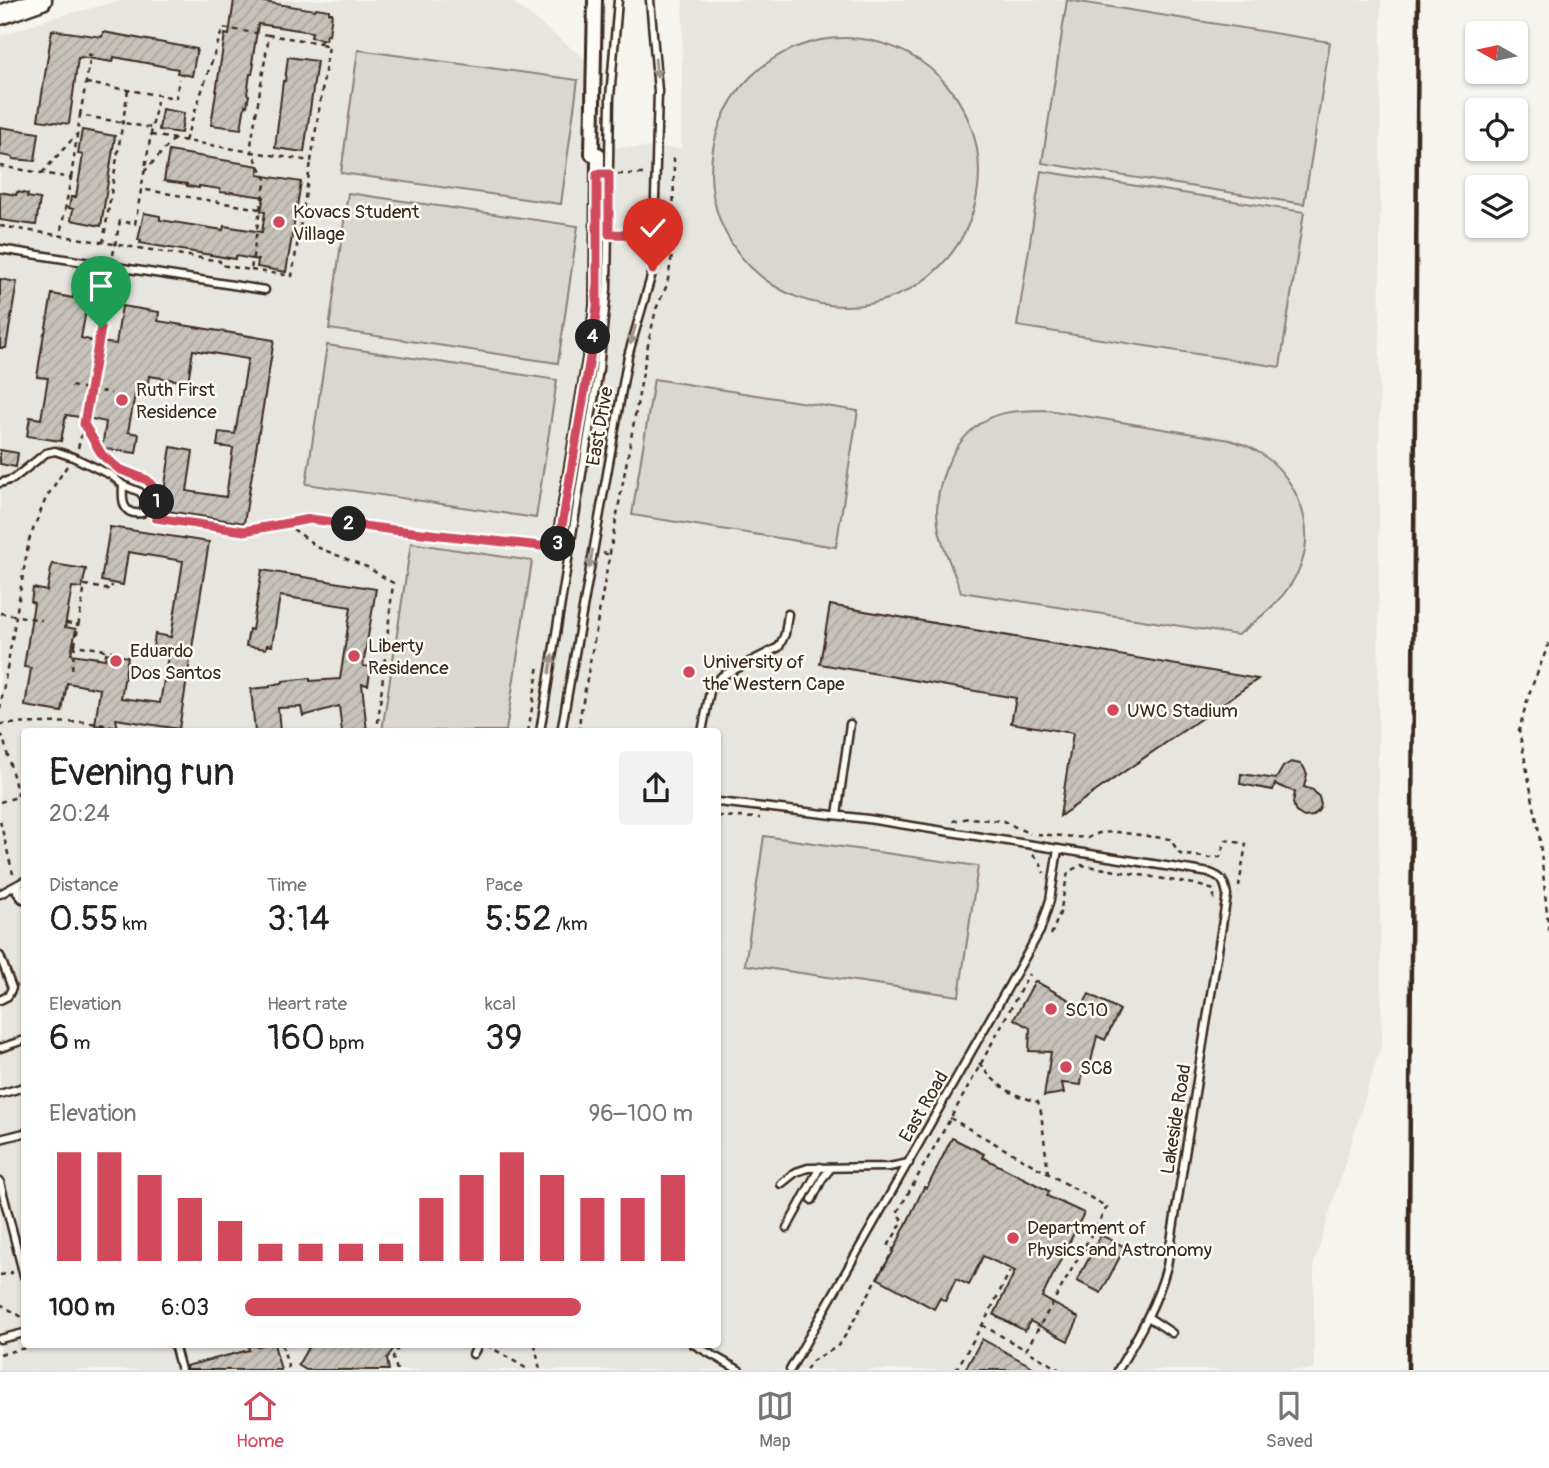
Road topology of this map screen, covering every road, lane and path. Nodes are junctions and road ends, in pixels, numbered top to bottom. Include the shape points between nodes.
1 (42, 0) edge
2 (595, 0) edge
3 (618, 0) edge
4 (650, 0) edge
5 (0, 15) edge
6 (269, 35) junction
7 (83, 54) dead end
8 (179, 79) dead end
9 (86, 83) junction
10 (128, 90) junction
11 (158, 95) junction
12 (80, 115) junction
13 (123, 123) junction
14 (152, 128) junction
15 (77, 134) junction
16 (151, 135) junction
17 (174, 139) junction
18 (185, 141) junction
19 (252, 152) junction
20 (674, 158) dead end
21 (311, 161) junction
22 (0, 166) edge
23 (144, 172) junction
24 (42, 173) junction
25 (609, 174) junction
26 (656, 174) junction
27 (674, 174) junction
28 (71, 178) junction
29 (141, 189) junction
30 (260, 209) junction
31 (0, 226) edge
32 (609, 234) junction
33 (655, 235) junction
34 (60, 236) junction
35 (103, 243) junction
36 (115, 245) junction
37 (0, 249) edge
38 (111, 266) junction
39 (251, 270) junction
40 (265, 290) dead end
41 (71, 386) dead end
42 (91, 390) junction
43 (111, 393) dead end
44 (84, 424) junction
45 (73, 457) junction
46 (0, 484) edge
47 (123, 485) junction
48 (285, 523) junction
49 (559, 544) joint
50 (112, 585) dead end
51 (0, 614) edge
52 (788, 614) dead end
53 (16, 616) junction
54 (42, 620) dead end
55 (66, 623) dead end
56 (79, 625) junction
57 (1549, 643) edge
58 (75, 645) junction
59 (117, 656) dead end
60 (72, 669) dead end
61 (0, 709) edge
62 (0, 724) edge
63 (850, 724) dead end
64 (116, 727) joint
65 (123, 728) edge
66 (377, 728) edge
67 (541, 728) edge
68 (562, 728) edge
69 (579, 728) edge
70 (703, 728) edge
71 (0, 734) edge
72 (19, 797) junction
73 (0, 802) edge
74 (721, 802) edge
75 (21, 806) edge
76 (837, 815) junction
77 (721, 816) edge
78 (766, 818) dead end
79 (0, 821) edge
80 (944, 821) dead end
81 (1246, 844) dead end
82 (1058, 849) junction
83 (1033, 855) dead end
84 (14, 877) dead end
85 (1043, 882) dead end
86 (21, 889) edge
87 (0, 894) edge
88 (1215, 912) dead end
89 (1549, 933) edge
90 (1051, 934) dead end
91 (0, 957) edge
92 (1031, 970) dead end
93 (0, 1000) edge
94 (21, 1041) edge
95 (0, 1048) edge
96 (980, 1063) junction
97 (21, 1088) edge
98 (0, 1094) edge
99 (950, 1118) junction
100 (21, 1134) edge
101 (0, 1139) edge
102 (909, 1163) junction
103 (820, 1167) junction
104 (831, 1168) junction
105 (1048, 1174) junction
106 (0, 1182) edge
107 (781, 1184) dead end
108 (812, 1200) dead end
109 (787, 1228) dead end
110 (1084, 1248) junction
111 (1091, 1252) dead end
112 (9, 1261) dead end
113 (21, 1264) edge
114 (1010, 1271) dead end
115 (0, 1275) edge
116 (0, 1304) edge
117 (21, 1316) edge
118 (1148, 1317) junction
119 (982, 1325) junction
120 (1172, 1332) dead end
121 (21, 1334) edge
122 (0, 1339) edge
123 (26, 1348) edge
124 (175, 1348) edge
125 (283, 1348) edge
126 (398, 1348) edge
127 (477, 1348) edge
128 (493, 1348) edge
129 (536, 1348) edge
130 (700, 1348) edge
131 (1026, 1350) junction
132 (0, 1354) edge
133 (473, 1354) dead end
134 (181, 1370) edge
135 (289, 1370) edge
136 (397, 1370) edge
137 (529, 1370) edge
138 (541, 1370) edge
139 (739, 1370) edge
140 (790, 1370) edge
141 (806, 1370) edge
142 (956, 1370) edge
143 (1060, 1370) edge
144 (1118, 1370) edge

1 - 5 main road
2 - 49 street via 592,154 598,153 597,306
3 - 25 lane, East Drive
4 -> 26 lane, East Drive via 658,91
6 - 18 path via 223,28
6 - 19 path
6 - 21 path via 330,46
7 - 9 path via 91,55
8 - 11 path via 176,98
9 - 10 path
9 - 12 path
10 - 11 path
10 - 13 path
11 - 14 path
12 - 13 path
12 - 15 path
13 - 14 path
13 - 35 path
14 - 16 path
15 - 24 path
15 - 28 path
16 - 17 path
16 - 23 path
17 - 18 path
17 - 23 path
18 - 19 path
19 - 21 path
19 - 30 path via 265,179
20 - 27 path
21 - 39 path via 292,276
22 - 24 path
23 - 29 path
24 - 28 path
25 - 26 path
25 - 32 lane, East Drive
26 - 27 path
26 - 33 lane, East Drive
27 - 69 path via 673,249 667,285 656,309 645,357
28 - 34 path
29 - 30 path
29 - 36 path via 135,224 120,221
30 - 39 path
31 - 34 path
32 - 33 lane
67 -> 32 lane, East Drive via 599,369
33 -> 68 lane, East Drive via 653,270 628,356
34 - 35 path
35 - 36 path
36 - 38 path
36 - 39 path
37 - 38 lane
38 - 40 lane
38 - 42 path
41 - 42 path
42 - 43 path
42 - 44 path
44 - 45 path
44 - 48 path via 102,455 119,469 147,480 158,492 156,518 244,531
45 - 46 lane via 50,451
45 - 47 lane
45 - 53 path via 46,498 29,540
47 - 47 lane via 144,497 142,513 127,511
48 - 49 path via 310,519 550,547
48 - 66 path via 319,548 393,583
50 - 56 path via 111,590 85,585
51 - 53 path
52 - 70 lane via 779,646 711,686
53 - 54 path
53 - 61 path
55 - 56 path
56 - 58 path
57 - 89 path via 1519,730 1539,832
58 - 59 path via 118,652
58 - 60 path
62 - 64 path via 84,722
63 - 76 lane
64 - 65 path
71 - 72 path
72 - 73 path
72 - 75 path
74 - 76 lane
76 - 82 lane
77 - 78 path
79 - 84 path
80 - 81 path via 1003,821 1030,834 1053,836 1088,838 1117,832 1170,839 1180,854 1209,858 1220,856 1226,840
82 - 102 lane, East Road via 1040,931
82 - 118 lane, Lakeside Road via 1218,875 1227,895 1167,1266
83 - 85 path via 1040,862
86 - 87 lane
88 - 90 path via 1214,890 1081,865 1068,872
91 - 93 lane via 12,988
92 - 96 path
94 - 95 lane
96 - 99 path
96 - 105 path via 1008,1092 1038,1102
97 - 98 lane
99 - 105 path
99 - 141 path via 897,1213 903,1222 888,1246 894,1249 845,1336
100 - 101 lane
102 - 104 lane
102 - 140 lane, East Road
103 - 104 lane
103 - 107 lane via 801,1169
103 - 109 lane
104 - 108 lane
105 - 110 path via 1107,1207
106 - 113 lane
110 - 111 path
110 - 131 path
112 - 115 path via 12,1273
114 - 119 path
116 - 117 path
118 - 120 lane
118 - 144 lane, Lakeside Road
119 - 131 path
119 - 142 path
121 - 122 lane
123 - 132 path
124 - 134 lane
125 - 135 path
126 - 136 path via 393,1358
127 - 133 lane
128 - 137 path
129 - 138 path
130 - 139 lane
131 - 143 path

